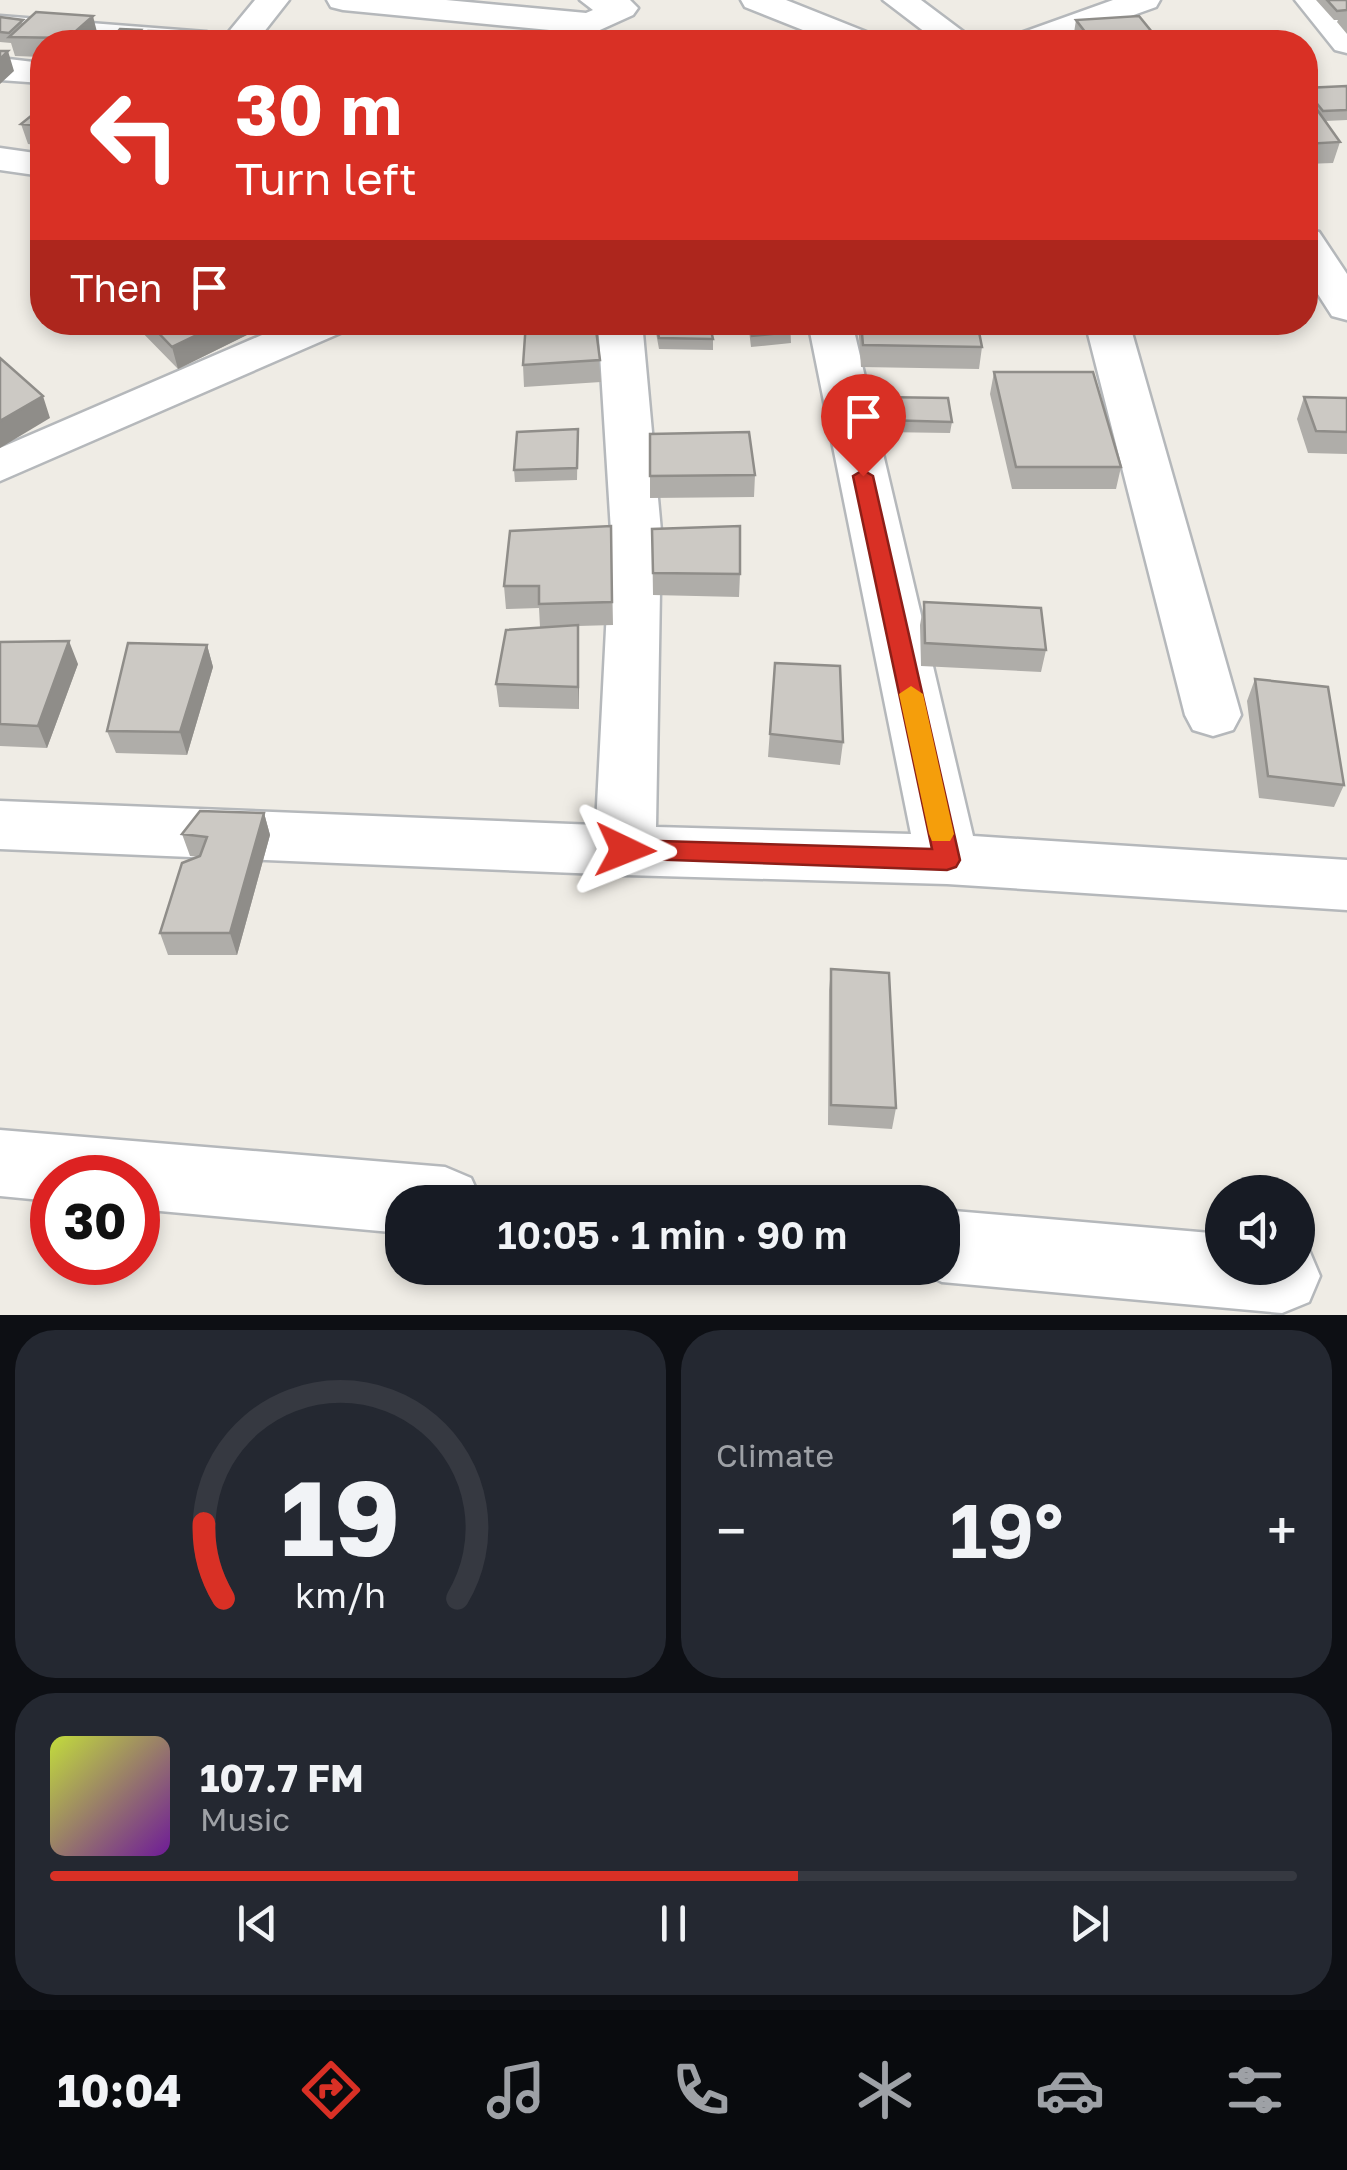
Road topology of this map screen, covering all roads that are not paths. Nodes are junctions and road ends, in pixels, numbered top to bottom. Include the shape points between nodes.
1 (273, 0) edge
2 (343, 0) edge
3 (596, 0) edge
4 (757, 0) edge
5 (899, 0) edge
6 (1311, 0) edge
7 (1140, 12) edge
8 (0, 26) edge
9 (52, 30) edge
10 (248, 30) edge
11 (832, 30) edge
12 (943, 30) edge
13 (1072, 30) edge
14 (1347, 43) edge
15 (0, 69) edge
16 (30, 73) edge
17 (0, 158) edge
18 (30, 163) edge
19 (1318, 262) edge
20 (1347, 307) edge
21 (300, 335) edge
22 (621, 335) edge
23 (833, 335) edge
24 (1110, 335) edge
25 (0, 466) edge
26 (1213, 715) dead end
27 (0, 824) edge
28 (625, 850) junction
29 (947, 860) junction
30 (1347, 885) edge
31 (0, 1163) edge
32 (385, 1197) edge
33 (960, 1248) edge
34 (1205, 1269) edge

1 - 10 street
2 - 3 street via 591,24 621,8
4 - 11 street
5 - 12 street
6 - 14 street
7 - 13 street
8 - 9 street
15 - 16 street
17 - 18 street
19 - 20 street
21 - 25 street
22 - 28 street via 636,531
23 - 29 street
24 - 26 street
27 - 28 street
28 - 29 street
29 - 30 street
31 - 32 street
33 - 34 street

